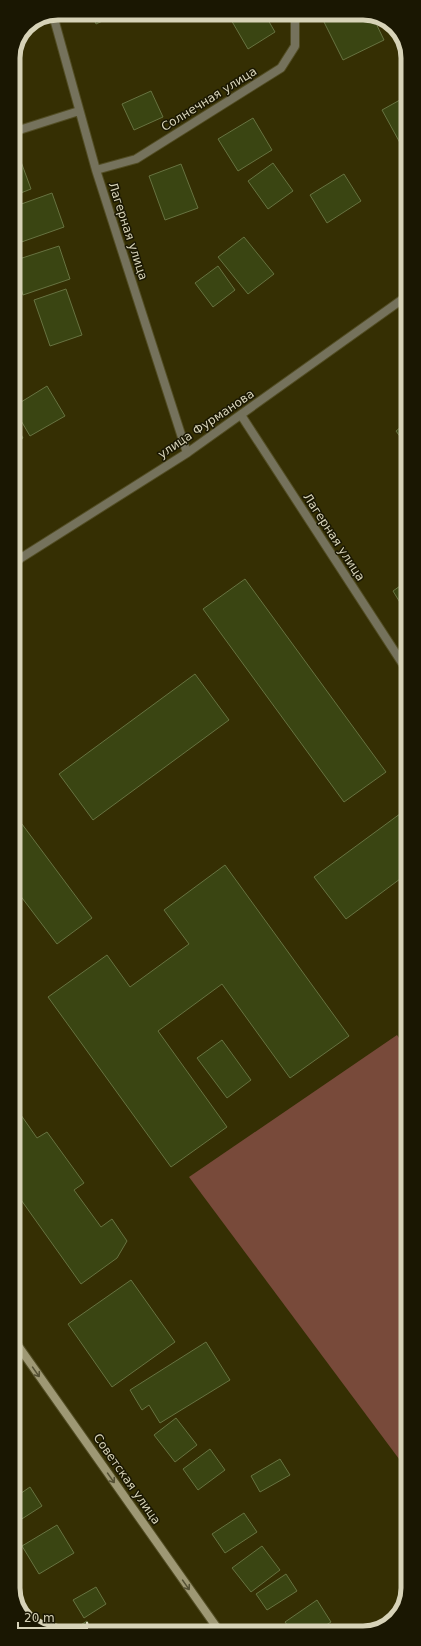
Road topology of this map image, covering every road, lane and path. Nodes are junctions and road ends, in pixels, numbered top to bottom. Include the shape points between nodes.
1 (55, 20) edge
2 (295, 20) edge
3 (79, 111) junction
4 (20, 130) edge
5 (96, 170) junction
6 (401, 300) edge
7 (241, 415) junction
8 (186, 453) junction
9 (20, 559) edge
10 (401, 661) edge
11 (20, 1349) edge
12 (216, 1626) edge

1 - 3 street, Лагерная улица
2 - 5 street, Солнечная улица via 295,46 281,68 136,160
3 - 4 street
3 - 5 street, Лагерная улица
5 - 8 street, Лагерная улица
6 - 7 street, улица Фурманова
7 - 8 street, улица Фурманова
7 - 10 street, Лагерная улица
8 - 9 street, улица Фурманова
11 -> 12 main road, Советская улица

